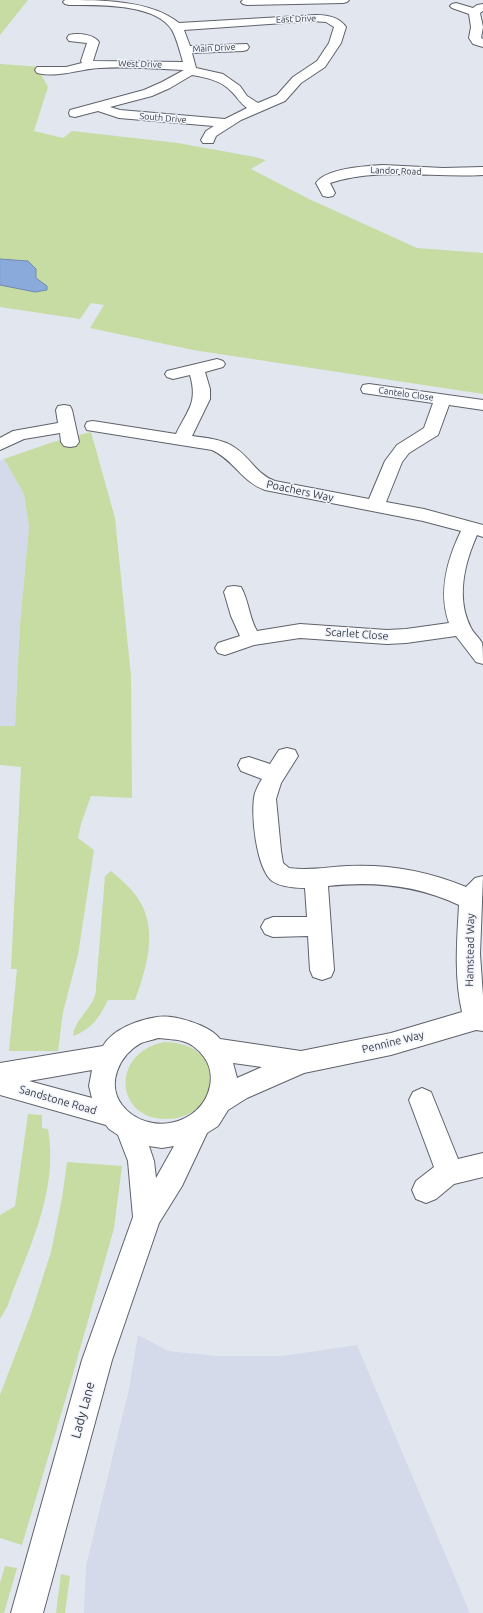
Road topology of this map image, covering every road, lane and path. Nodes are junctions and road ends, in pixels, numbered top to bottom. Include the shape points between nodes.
1 (343, 0) edge
2 (246, 1) edge
3 (68, 4) edge
4 (456, 6) dead end
5 (250, 22) junction
6 (176, 27) junction
7 (73, 38) dead end
8 (483, 43) edge
9 (243, 47) dead end
10 (185, 50) junction
11 (90, 65) junction
12 (190, 69) junction
13 (41, 70) dead end
14 (100, 106) junction
15 (257, 108) junction
16 (74, 113) dead end
17 (228, 123) junction
18 (208, 140) dead end
19 (483, 171) edge
20 (328, 193) dead end
21 (217, 364) dead end
22 (196, 369) junction
23 (173, 374) dead end
24 (369, 389) dead end
25 (443, 400) junction
26 (483, 405) edge
27 (64, 410) dead end
28 (93, 426) dead end
29 (182, 439) junction
30 (0, 445) edge
31 (375, 506) junction
32 (477, 529) edge
33 (234, 592) dead end
34 (461, 628) junction
35 (252, 639) junction
36 (225, 648) dead end
37 (483, 657) edge
38 (287, 756) dead end
39 (249, 765) dead end
40 (275, 775) junction
41 (316, 877) junction
42 (477, 892) edge
43 (318, 926) junction
44 (273, 927) dead end
45 (322, 970) dead end
46 (479, 1020) edge
47 (214, 1048) junction
48 (110, 1056) junction
49 (301, 1062) junction
50 (0, 1074) edge
51 (0, 1084) edge
52 (422, 1100) dead end
53 (220, 1101) junction
54 (122, 1122) junction
55 (197, 1126) junction
56 (483, 1165) edge
57 (450, 1173) junction
58 (426, 1190) dead end
59 (147, 1217) junction
60 (29, 1611) edge

1 - 2 street
2 - 5 street
3 - 6 street via 105,2 130,5 169,19
4 - 8 street via 478,10 475,38
5 - 6 street, East Drive
5 - 15 street, East Drive via 321,18 336,22 340,27 336,43 321,64 297,80 281,98
6 - 10 street, Main Drive
7 - 11 street via 93,42 88,61
9 - 10 street, Main Drive
10 - 12 street, Main Drive
11 - 12 street, West Drive via 134,64
11 - 13 street, West Drive via 66,71
12 - 14 street, South Drive via 148,93
12 - 15 street, West Drive via 219,77
14 - 16 street, South Drive
14 - 17 street, South Drive via 119,114
15 - 17 street
17 - 18 street via 211,134
19 - 20 street, Landor Road via 445,173 364,170 325,180 323,184
21 - 22 street
22 - 23 street
22 - 29 street via 202,399
24 - 25 street, Cantelo Close
25 - 26 street, Cantelo Close
25 - 31 street, Cantelo Close via 432,431 403,449 394,461
27 - 30 street via 69,434 19,435
28 - 29 street, Poachers Way
29 - 31 street, Poachers Way via 224,448 260,482 271,486
31 - 32 street, Poachers Way
32 - 34 street via 456,564 453,585 456,615
33 - 35 street via 239,616
34 - 35 street, Scarlet Close via 387,637 300,631
34 - 37 street
35 - 36 street, Scarlet Close
38 - 40 street
39 - 40 street
40 - 41 street via 266,792 264,805 273,865 285,877
41 - 42 street via 398,877
41 - 43 street
42 - 46 street, Hamstead Way via 468,954 470,993
43 - 44 street
43 - 45 street
46 - 49 street, Pennine Way via 391,1044
47 - 48 street, Lady Lane via 204,1038 190,1031 175,1027 158,1027 135,1034 121,1043
47 - 49 street, Pennine Way
47 - 53 street, Lady Lane via 225,1074
48 - 50 street, Sandstone Road
48 - 54 street, Lady Lane via 103,1074 103,1092 109,1109
49 - 53 street, Pennine Way via 238,1090
51 - 54 street, Sandstone Road
52 - 57 street
53 - 55 street, Lady Lane via 210,1115
54 - 55 street, Lady Lane via 146,1134 163,1136 181,1133
54 - 59 street, Lady Lane via 140,1161
55 - 59 street, Lady Lane via 172,1177
56 - 57 street
57 - 58 street
59 - 60 street, Lady Lane via 96,1360

